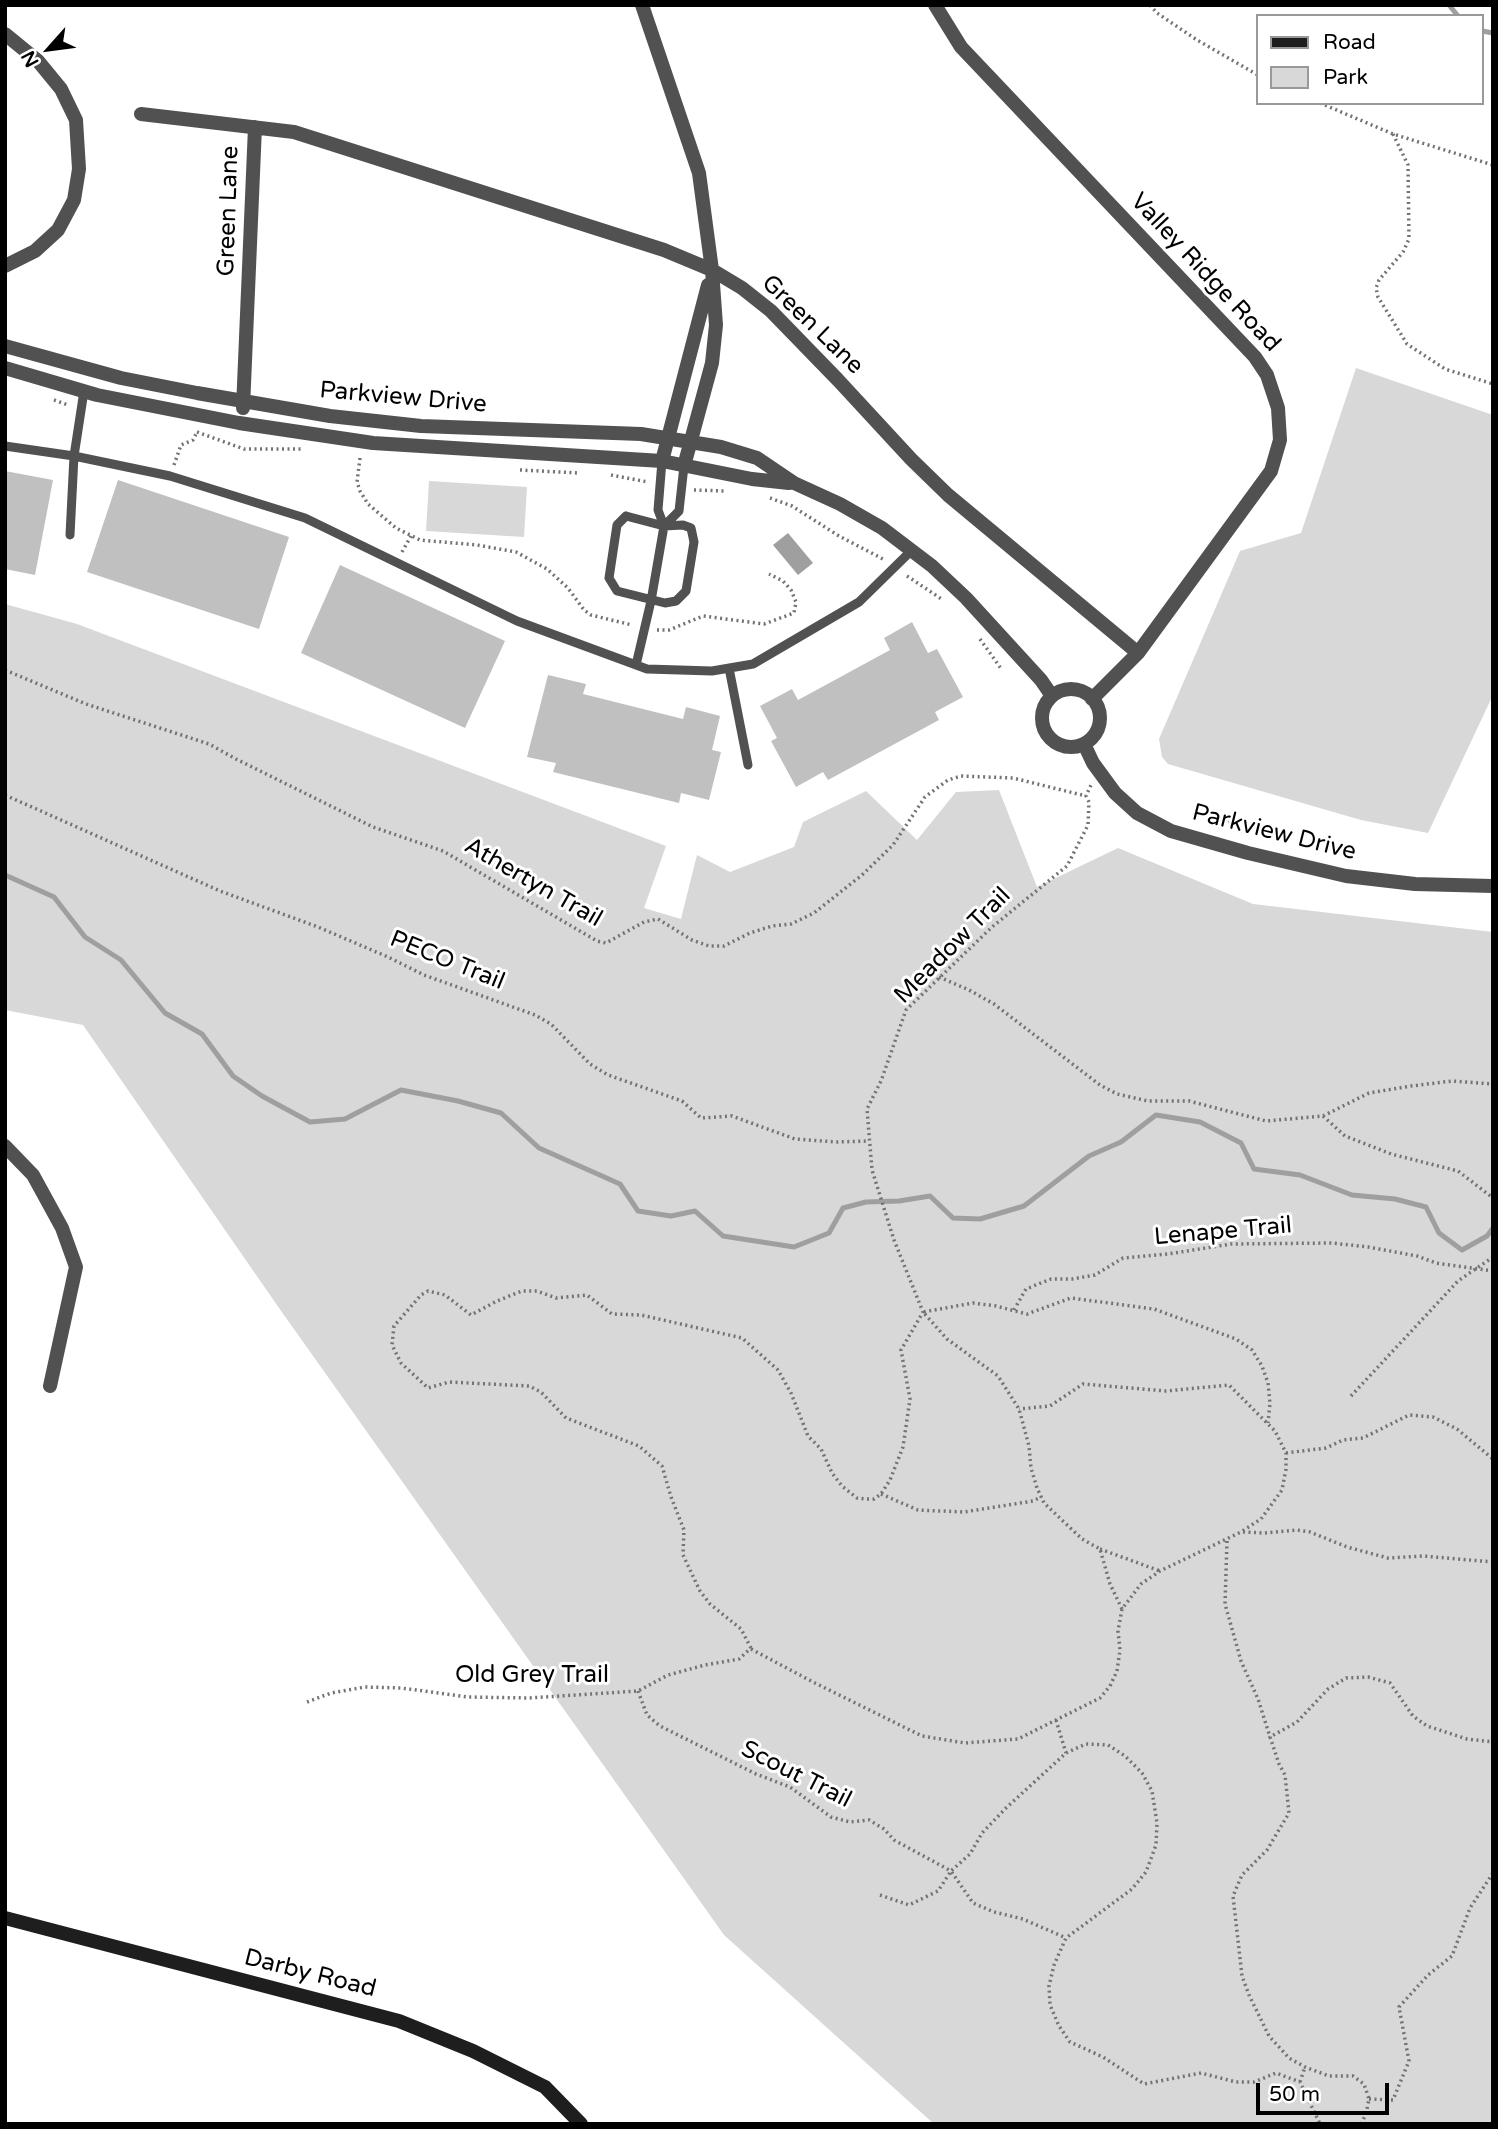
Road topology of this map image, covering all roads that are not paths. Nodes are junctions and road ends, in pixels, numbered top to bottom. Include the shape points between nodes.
1 (642, 5) edge
2 (935, 5) edge
3 (5, 34) edge
4 (141, 114) dead end
5 (255, 127) junction
6 (5, 266) edge
7 (712, 270) junction
8 (5, 346) edge
9 (5, 368) edge
10 (89, 369) junction
11 (84, 391) junction
12 (243, 401) junction
13 (242, 423) junction
14 (668, 439) junction
15 (690, 442) junction
16 (5, 446) edge
17 (74, 456) junction
18 (662, 461) junction
19 (684, 466) junction
20 (794, 483) junction
21 (664, 526) junction
22 (71, 535) dead end
23 (912, 550) junction
24 (651, 601) junction
25 (1138, 653) junction
26 (636, 665) junction
27 (729, 668) junction
28 (1052, 696) junction
29 (1092, 699) junction
30 (1084, 744) junction
31 (748, 765) dead end
32 (1493, 886) edge
33 (5, 1146) edge
34 (50, 1386) dead end
35 (5, 1918) edge
36 (581, 2124) edge

1 - 7 street via 699,173
2 - 25 street, Valley Ridge Road via 961,47 1255,357 1274,391 1280,440 1271,471
3 - 6 street via 38,61 61,89 76,120 79,169 74,200 58,230 35,251
4 - 5 street, Green Lane
5 - 7 street, Green Lane via 315,138 664,250
5 - 12 street, Green Lane
7 - 14 street
7 - 15 street via 716,325 712,363
7 - 25 street, Green Lane via 771,311 948,495
8 - 10 street, Parkview Drive
9 - 11 street, Parkview Drive
10 - 11 street
10 - 12 street, Parkview Drive
11 - 13 street, Parkview Drive
11 - 17 lane
12 - 13 street, Green Lane
12 - 14 street, Parkview Drive via 421,426 603,432
13 - 18 street, Parkview Drive via 373,443
14 - 15 street, Parkview Drive
14 - 18 street
15 - 19 street
15 - 20 street, Parkview Drive via 757,458
16 - 17 lane
17 - 22 lane
17 - 26 lane via 170,476 305,518 517,621
18 - 19 street, Parkview Drive
18 - 21 lane via 658,510
19 - 20 street, Parkview Drive
19 - 21 lane via 679,512
20 - 23 street, Parkview Drive via 840,504
21 - 24 lane
21 - 24 lane via 691,528 694,542 686,591 676,601
21 - 24 lane via 626,516 617,526 609,578 617,591
23 - 27 lane via 859,602 753,664
23 - 28 street, Parkview Drive via 966,598
24 - 26 lane
25 - 29 street, Valley Ridge Road
26 - 27 lane via 660,670
27 - 31 lane
28 - 29 street via 1076,690
28 - 30 street via 1043,709 1048,736 1066,747
29 - 30 street via 1100,720
30 - 32 street, Parkview Drive via 1115,793 1137,813 1171,831 1346,876
33 - 34 street via 33,1175 62,1228 76,1267
35 - 36 main road, Darby Road via 400,2021 545,2087

